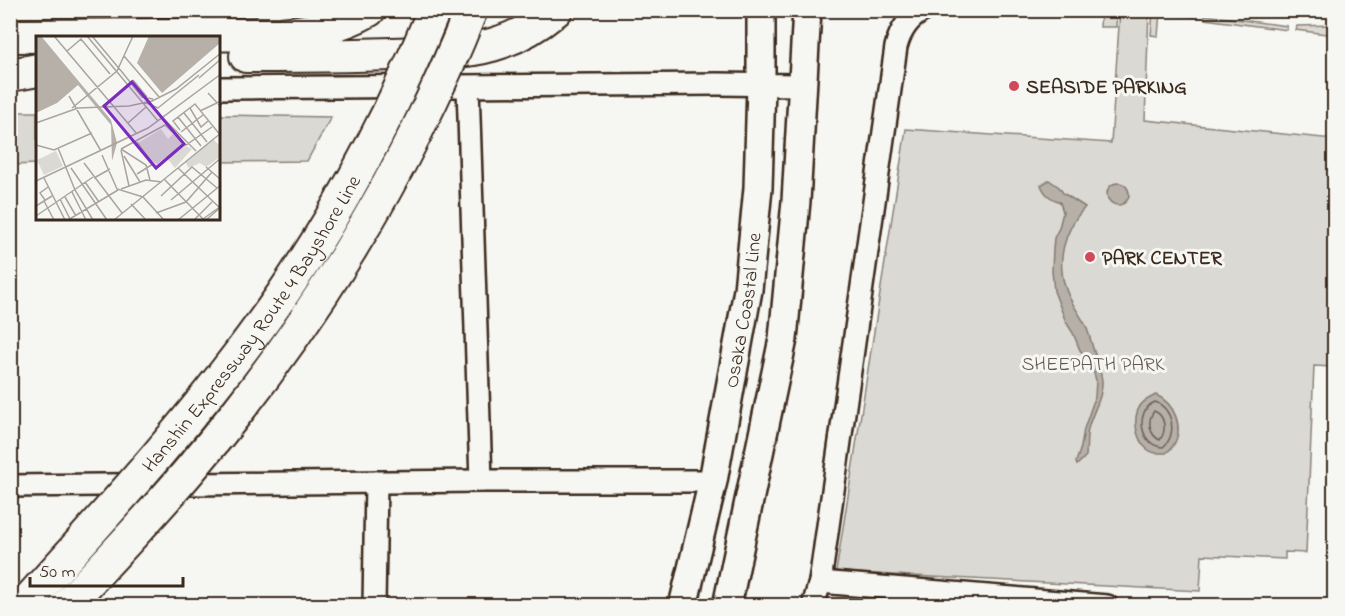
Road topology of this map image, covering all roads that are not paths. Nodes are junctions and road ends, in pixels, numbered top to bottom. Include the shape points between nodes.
1 (369, 10) edge
2 (434, 10) edge
3 (471, 10) edge
4 (556, 10) edge
5 (761, 10) edge
6 (807, 10) edge
7 (924, 10) edge
8 (10, 36) edge
9 (220, 57) edge
10 (36, 70) edge
11 (10, 75) edge
12 (761, 85) junction
13 (802, 85) junction
14 (10, 86) edge
15 (36, 87) edge
16 (468, 87) junction
17 (220, 88) edge
18 (481, 481) junction
19 (712, 481) junction
20 (376, 482) junction
21 (10, 486) edge
22 (820, 582) junction
23 (968, 600) edge
24 (23, 606) edge
25 (66, 606) edge
26 (374, 606) edge
27 (683, 606) edge
28 (728, 606) edge
29 (813, 606) edge
30 (1107, 606) edge

1 - 8 highway via 330,26 281,34
2 - 24 highway, Hanshin Expressway Route 4 Bayshore Line, bridge via 339,204 282,295 160,451
3 - 25 highway, Hanshin Expressway Route 4 Bayshore Line, bridge via 417,130 310,313 190,470
4 - 9 highway, bridge via 522,34 476,48 376,55
5 - 12 main road, Osaka Coastal Line
6 - 13 main road, Osaka Coastal Line
7 - 22 street via 904,27 896,47
10 - 11 highway
12 - 13 street
12 - 16 street
12 - 19 main road, Osaka Coastal Line via 758,188 748,290
13 - 28 main road, Osaka Coastal Line via 783,339
14 - 15 street
16 - 17 street
16 - 18 street
18 - 19 street
18 - 20 street
19 - 27 main road, Osaka Coastal Line
20 - 21 street
20 - 26 street
22 - 23 street
22 - 29 street
23 - 30 street

